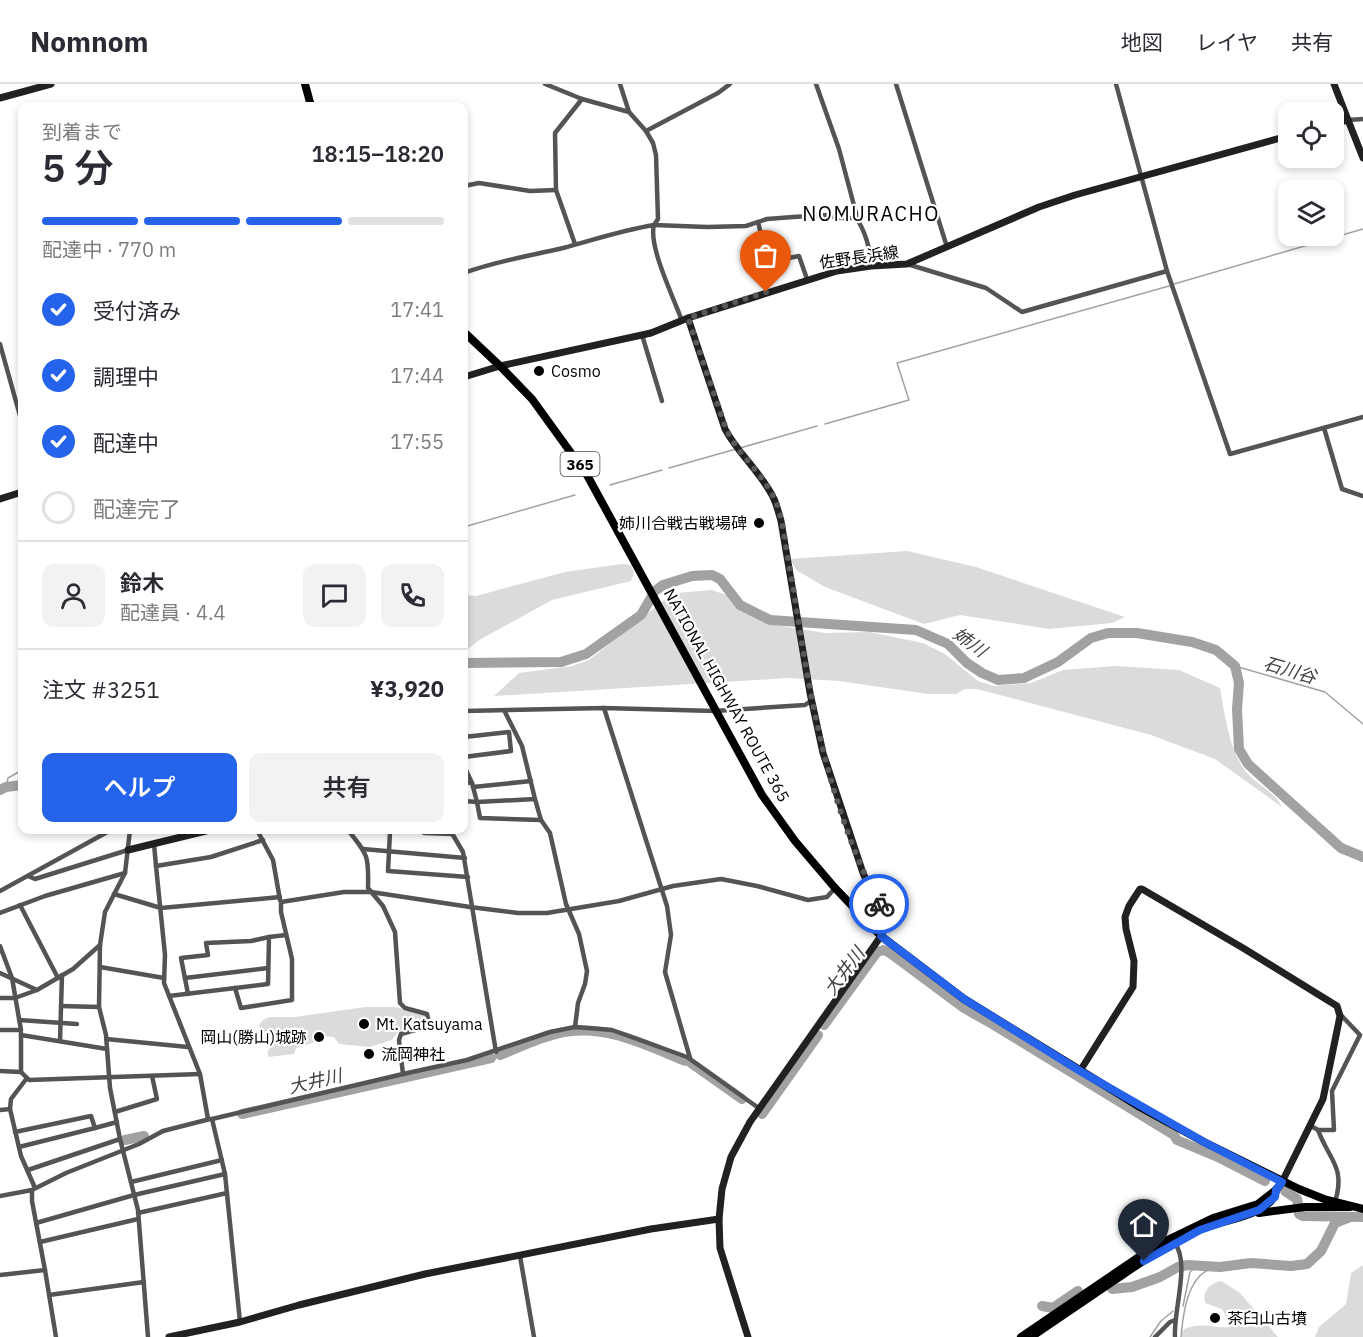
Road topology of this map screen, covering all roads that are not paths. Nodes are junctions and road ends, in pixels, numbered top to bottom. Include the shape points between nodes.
1 (51, 84) edge
2 (305, 84) edge
3 (545, 84) edge
4 (620, 84) edge
5 (730, 84) edge
6 (816, 84) edge
7 (896, 84) edge
8 (1116, 84) edge
9 (1334, 84) edge
10 (0, 98) edge
11 (582, 99) junction
12 (310, 102) edge
13 (628, 112) junction
14 (1363, 119) edge
15 (1348, 120) junction
16 (1344, 121) edge
17 (646, 131) junction
18 (1278, 139) edge
19 (1363, 158) edge
20 (1141, 177) junction
21 (468, 185) edge
22 (556, 190) junction
23 (856, 218) junction
24 (758, 222) junction
25 (654, 225) junction
26 (575, 244) junction
27 (947, 248) junction
28 (907, 264) junction
29 (872, 266) junction
30 (1167, 271) junction
31 (468, 272) edge
32 (807, 279) junction
33 (685, 319) junction
34 (642, 335) junction
35 (468, 336) edge
36 (0, 344) edge
37 (500, 366) junction
38 (468, 376) edge
39 (662, 401) dead end
40 (18, 409) edge
41 (1363, 417) edge
42 (1324, 428) junction
43 (18, 493) edge
44 (1363, 496) edge
45 (0, 499) edge
46 (811, 696) junction
47 (604, 708) junction
48 (504, 710) junction
49 (468, 711) edge
50 (715, 711) junction
51 (468, 736) edge
52 (468, 756) edge
53 (468, 776) edge
54 (531, 781) junction
55 (468, 784) edge
56 (472, 785) junction
57 (536, 799) junction
58 (468, 801) edge
59 (477, 802) junction
60 (541, 820) junction
61 (104, 834) edge
62 (130, 834) edge
63 (194, 834) edge
64 (259, 834) edge
65 (351, 834) edge
66 (390, 834) edge
67 (452, 834) edge
68 (262, 840) junction
69 (154, 844) junction
70 (363, 849) junction
71 (128, 850) junction
72 (388, 850) junction
73 (465, 858) junction
74 (156, 866) junction
75 (125, 873) junction
76 (28, 876) junction
77 (468, 878) junction
78 (836, 888) junction
79 (661, 890) junction
80 (0, 891) edge
81 (371, 892) junction
82 (114, 894) junction
83 (280, 900) junction
84 (20, 905) junction
85 (474, 907) junction
86 (161, 908) junction
87 (568, 910) junction
88 (0, 913) edge
89 (286, 935) junction
90 (881, 936) junction
91 (269, 937) junction
92 (100, 945) junction
93 (0, 946) edge
94 (100, 967) junction
95 (268, 968) junction
96 (0, 973) edge
97 (60, 976) junction
98 (12, 978) junction
99 (164, 978) junction
100 (185, 978) junction
101 (236, 988) junction
102 (37, 990) junction
103 (188, 994) junction
104 (169, 996) junction
105 (0, 998) edge
106 (15, 998) junction
107 (61, 1006) junction
108 (99, 1007) junction
109 (1339, 1013) junction
110 (19, 1020) junction
111 (60, 1022) junction
112 (77, 1024) dead end
113 (575, 1026) junction
114 (0, 1030) edge
115 (21, 1033) junction
116 (106, 1039) junction
117 (60, 1041) junction
118 (188, 1047) junction
119 (107, 1048) junction
120 (496, 1052) junction
121 (690, 1059) junction
122 (0, 1071) edge
123 (1080, 1071) junction
124 (21, 1072) junction
125 (200, 1074) junction
126 (404, 1074) junction
127 (152, 1076) junction
128 (109, 1077) junction
129 (27, 1078) junction
130 (10, 1109) junction
131 (760, 1109) junction
132 (0, 1110) edge
133 (115, 1112) junction
134 (210, 1119) junction
135 (117, 1122) junction
136 (1311, 1126) junction
137 (95, 1128) junction
138 (1318, 1130) junction
139 (15, 1132) junction
140 (120, 1139) junction
141 (19, 1147) junction
142 (123, 1150) junction
143 (222, 1160) junction
144 (27, 1170) junction
145 (225, 1174) junction
146 (130, 1182) junction
147 (1282, 1182) junction
148 (33, 1189) junction
149 (1276, 1190) junction
150 (227, 1193) junction
151 (134, 1195) junction
152 (0, 1196) edge
153 (1335, 1203) junction
154 (1350, 1207) junction
155 (1363, 1209) edge
156 (1250, 1214) junction
157 (138, 1216) junction
158 (718, 1219) junction
159 (36, 1223) junction
160 (1172, 1240) junction
161 (39, 1242) junction
162 (520, 1256) junction
163 (45, 1270) junction
164 (0, 1275) edge
165 (144, 1282) junction
166 (49, 1295) junction
167 (1175, 1320) junction
168 (240, 1322) junction
169 (56, 1337) edge
170 (148, 1337) edge
171 (169, 1337) edge
172 (534, 1337) edge
173 (748, 1337) edge
174 (1021, 1337) edge
175 (1031, 1337) edge
176 (1155, 1337) edge
177 (1175, 1337) edge

1 - 10 street
2 - 12 highway
3 - 11 street
4 - 13 street
5 - 17 street
6 - 23 street via 839,149
7 - 27 street
8 - 20 street
9 - 15 street
11 - 13 street
11 - 22 street via 555,133
13 - 17 street
14 - 15 street
15 - 16 street
15 - 19 street
17 - 25 street via 656,155 658,219
18 - 20 street, 佐野長浜線
20 - 27 street, 佐野長浜線 via 1039,207
20 - 30 street
21 - 22 street
22 - 26 street
23 - 24 street via 828,215
23 - 29 street
24 - 25 street via 746,226
24 - 32 street via 768,262 799,256
25 - 26 street
25 - 33 street via 651,233 656,251
26 - 31 street
27 - 28 street, 佐野長浜線
28 - 29 street, 佐野長浜線
28 - 30 street via 986,288 1022,312
29 - 32 street, 佐野長浜線
30 - 42 street via 1230,454
32 - 33 street, 佐野長浜線
33 - 34 street, 佐野長浜線
33 - 46 street via 732,442 760,476 782,521
34 - 37 street, 佐野長浜線
34 - 39 street
35 - 37 highway, NATIONAL HIGHWAY ROUTE 365 / 365
36 - 40 street
37 - 38 street, 佐野長浜線
37 - 50 highway, NATIONAL HIGHWAY ROUTE 365 / 365 via 532,399 587,475
41 - 42 street
42 - 44 street via 1342,489
43 - 45 street
46 - 50 street via 806,705
46 - 90 street via 836,796 863,873 885,916
47 - 48 street
47 - 50 street
47 - 79 street
48 - 49 street
48 - 54 street via 522,746
50 - 78 highway, NATIONAL HIGHWAY ROUTE 365 / 365 via 762,795
51 - 52 street via 509,732 511,751
53 - 56 street
54 - 56 street
54 - 57 street
55 - 56 street
56 - 59 street
57 - 59 street
57 - 60 street
58 - 59 street
59 - 60 street via 480,818
60 - 87 street via 550,833
61 - 76 street
62 - 71 street
63 - 69 street
64 - 68 street
65 - 70 street
66 - 72 street
67 - 73 street
68 - 74 street via 211,857
68 - 83 street via 273,860
69 - 71 street
69 - 74 street
70 - 72 street
70 - 81 street via 369,861
71 - 75 street
71 - 76 street via 35,879
72 - 73 street
72 - 77 street via 388,871
73 - 77 street
74 - 86 street
75 - 82 street
75 - 84 street
76 - 80 street
77 - 85 street
78 - 79 street via 827,897 808,900 721,879
78 - 90 highway, NATIONAL HIGHWAY ROUTE 365 / 365
79 - 87 street
79 - 121 street via 671,935 665,972
81 - 83 street
81 - 85 street
81 - 126 street via 383,906 395,932 400,1004 429,1018 426,1027 401,1034
82 - 86 street
82 - 92 street via 105,912
83 - 86 street
83 - 89 street
84 - 88 street
84 - 97 street
85 - 87 street via 537,913
85 - 120 street
86 - 99 street
87 - 113 street via 579,934 586,971
89 - 91 street
89 - 101 street via 292,959 292,1000 241,1008
90 - 123 highway, NATIONAL HIGHWAY ROUTE 365 / 365 via 964,999
90 - 131 street
91 - 95 street
91 - 100 street via 206,943 207,955 181,958
92 - 94 street
92 - 97 street
93 - 98 street
94 - 99 street
94 - 108 street
95 - 100 street
95 - 101 street via 268,984
96 - 98 street
97 - 102 street
97 - 107 street
98 - 102 street
98 - 106 street
99 - 104 street
100 - 103 street
101 - 103 street
102 - 106 street
103 - 104 street
104 - 118 street
105 - 106 street
106 - 110 street
107 - 108 street
107 - 111 street
108 - 116 street
109 - 123 street via 1337,1006 1140,889 1125,918 1134,961 1133,987
109 - 136 street via 1323,1100
109 - 138 street via 1359,1035 1332,1091 1334,1130
110 - 111 street
110 - 115 street
111 - 112 street
111 - 117 street
113 - 120 street
113 - 121 street via 612,1030
114 - 115 street
115 - 117 street
115 - 124 street
116 - 118 street
116 - 119 street
117 - 119 street
118 - 125 street
119 - 128 street
120 - 126 street
121 - 131 street
122 - 124 street
123 - 147 highway, NATIONAL HIGHWAY ROUTE 365 / 365
124 - 129 street
125 - 127 street
125 - 134 street
126 - 134 street
127 - 128 street
127 - 133 street via 157,1100
128 - 129 street
128 - 133 street
129 - 130 street via 11,1100
130 - 132 street
130 - 139 street
131 - 158 street via 731,1156
133 - 135 street
134 - 142 street via 163,1131
134 - 143 street
135 - 137 street
135 - 140 street
136 - 138 street
136 - 147 street
137 - 139 street via 91,1116
137 - 141 street
138 - 153 street via 1339,1178
139 - 141 street
140 - 142 street
140 - 144 street
141 - 144 street
142 - 146 street
142 - 148 street
143 - 145 street
143 - 146 street
144 - 148 street
145 - 150 street
145 - 151 street
146 - 151 street
147 - 149 main road
147 - 153 highway, NATIONAL HIGHWAY ROUTE 365 / 365
148 - 152 street
148 - 159 street
149 - 156 main road via 1270,1203
149 - 160 main road via 1258,1204 1212,1218
150 - 157 street
150 - 168 street
151 - 157 street
151 - 159 street
153 - 154 highway, NATIONAL HIGHWAY ROUTE 365 / 365
154 - 155 highway, NATIONAL HIGHWAY ROUTE 365 / 365
154 - 156 main road via 1305,1207
156 - 160 main road
157 - 161 street
157 - 165 street
158 - 162 street
158 - 173 street via 723,1264
159 - 161 street
160 - 167 street via 1179,1251 1181,1271
160 - 174 main road
160 - 175 main road
161 - 163 street
162 - 168 street via 366,1288
162 - 172 street
163 - 164 street
163 - 166 street
165 - 166 street
165 - 170 street
166 - 169 street
167 - 176 street
167 - 177 street
168 - 171 street

